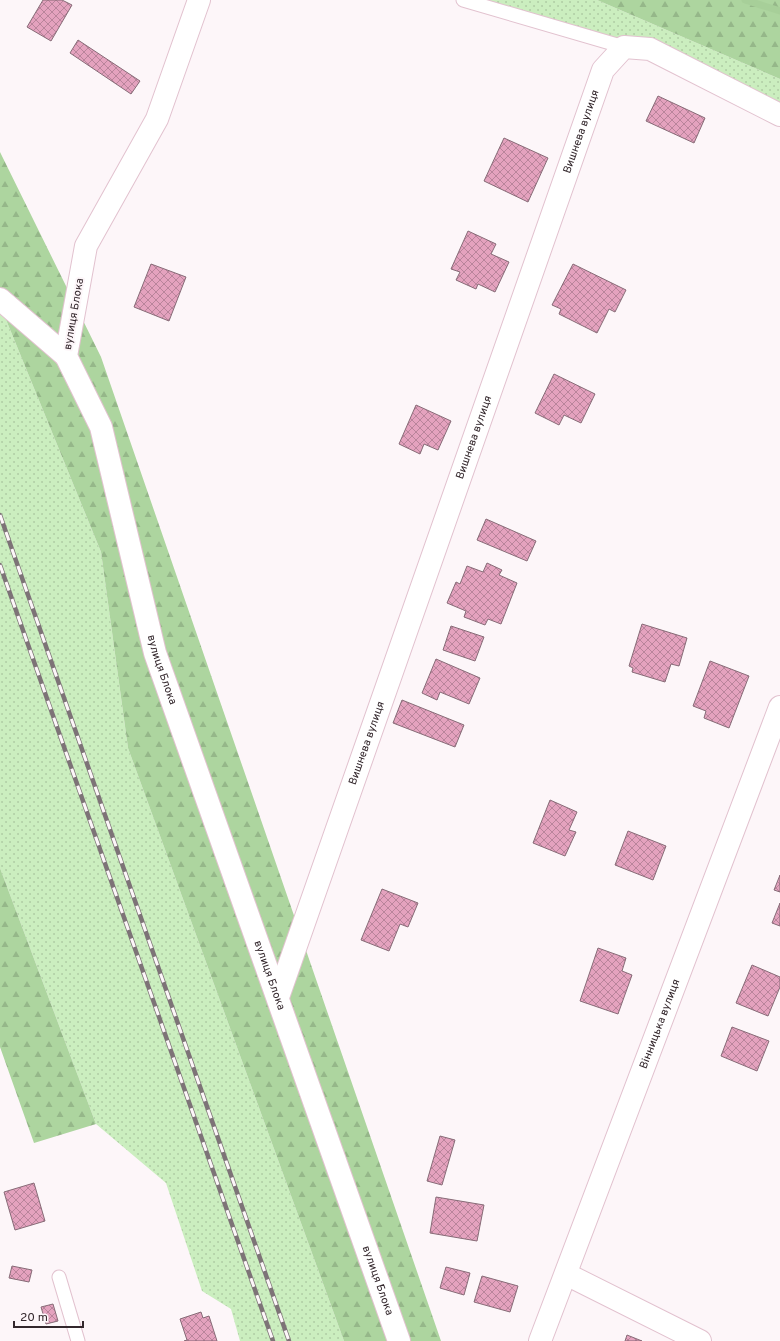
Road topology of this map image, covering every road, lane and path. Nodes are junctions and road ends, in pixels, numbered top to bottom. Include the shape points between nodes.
1 (199, 0) edge
2 (463, 0) edge
3 (624, 47) junction
4 (780, 115) edge
5 (0, 299) edge
6 (66, 356) junction
7 (780, 707) edge
8 (278, 997) junction
9 (566, 1274) junction
10 (58, 1277) dead end
11 (78, 1341) edge
12 (398, 1341) edge
13 (540, 1341) edge
14 (700, 1341) edge

1 - 6 street, вулиця Блока via 157,118 86,246
2 - 3 lane
3 - 4 street via 650,49
3 - 8 street, Вишнева вулиця via 603,70
5 - 6 street
6 - 8 street, вулиця Блока via 101,427 155,653
7 - 9 street, Вінницька вулиця
8 - 12 street, вулиця Блока
9 - 13 street, Вінницька вулиця
9 - 14 street
10 - 11 lane

